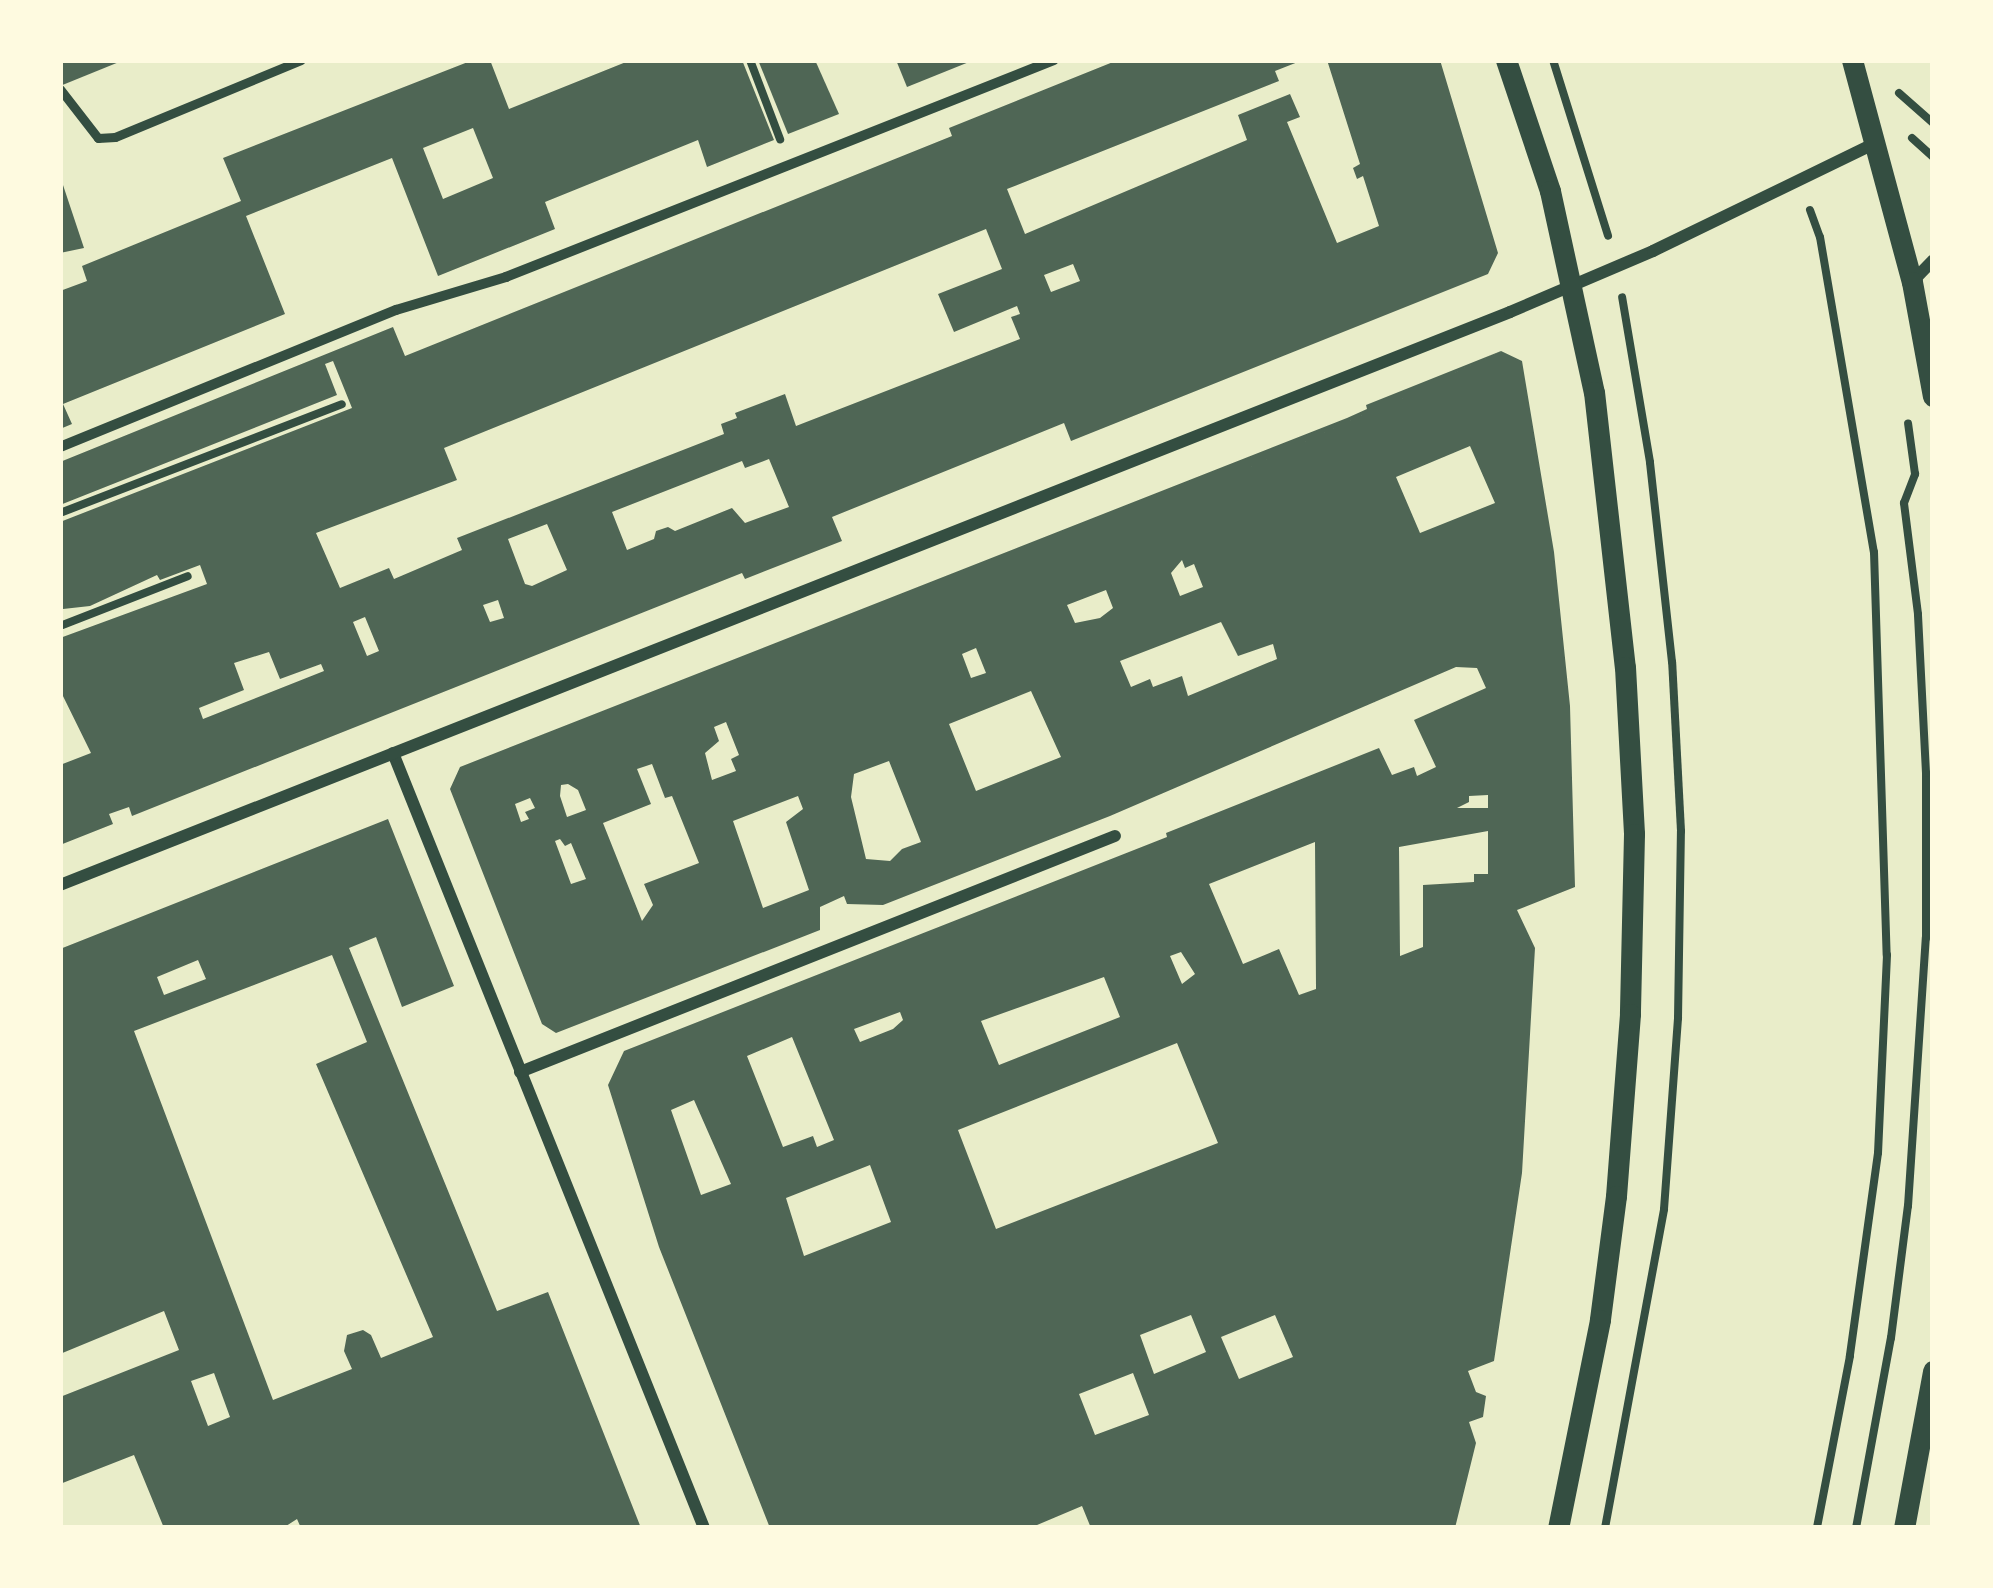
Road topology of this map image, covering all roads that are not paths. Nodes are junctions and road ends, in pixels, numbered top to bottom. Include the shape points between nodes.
1 (302, 60) edge
2 (1054, 60) edge
3 (1506, 60) edge
4 (1852, 60) edge
5 (60, 89) edge
6 (1877, 142) junction
7 (1933, 260) edge
8 (1912, 282) junction
9 (1572, 284) junction
10 (1933, 396) edge
11 (60, 447) edge
12 (394, 753) junction
13 (1115, 836) dead end
14 (60, 885) edge
15 (520, 1072) junction
16 (1933, 1370) edge
17 (704, 1528) edge
18 (1558, 1528) edge
19 (1904, 1528) edge

1 - 5 lane via 115,137 98,138
2 - 11 street
3 - 9 street
4 - 6 street
6 - 8 street
6 - 9 street
7 - 8 street
8 - 10 street
9 - 12 street
9 - 18 street via 1604,469 1634,834 1616,1196
12 - 14 street
12 - 15 street
13 - 15 street
15 - 17 street
16 - 19 street

